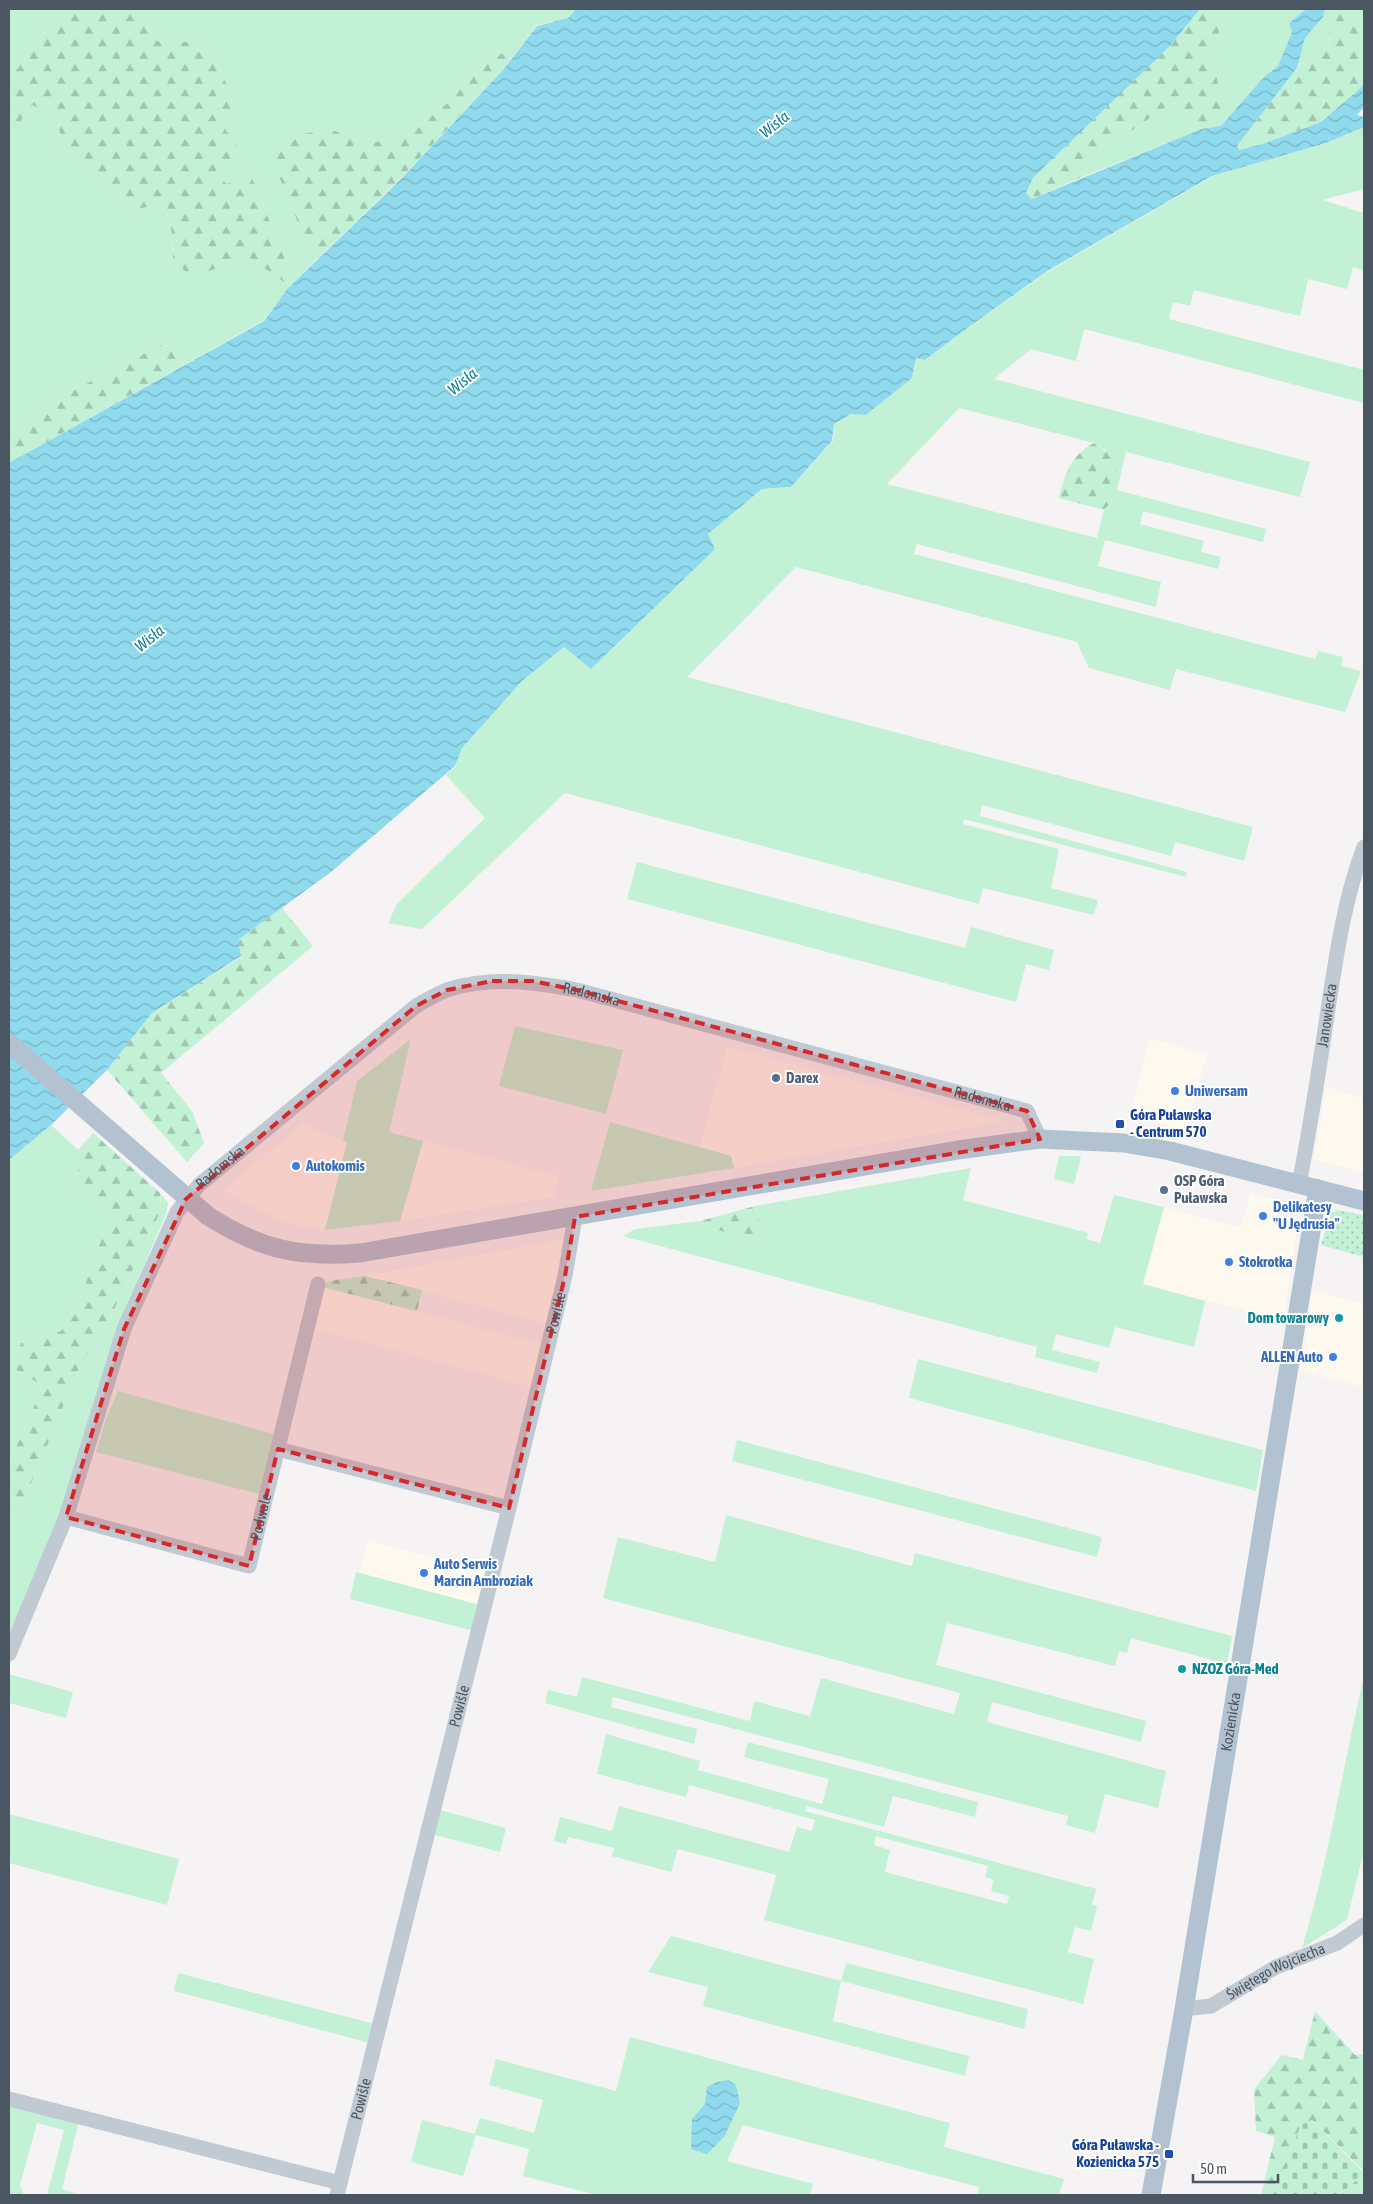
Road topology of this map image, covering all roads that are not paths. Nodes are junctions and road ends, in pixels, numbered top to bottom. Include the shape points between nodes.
1 (1364, 848) edge
2 (9, 1043) edge
3 (1040, 1139) junction
4 (1309, 1186) junction
5 (186, 1199) junction
6 (1364, 1201) edge
7 (575, 1217) junction
8 (318, 1284) dead end
9 (278, 1449) junction
10 (509, 1508) junction
11 (66, 1517) junction
12 (9, 1654) edge
13 (1364, 1925) edge
14 (1184, 2009) junction
15 (9, 2098) edge
16 (339, 2189) edge
17 (1151, 2195) edge

1 - 4 street, Janowiecka via 1340,937
2 - 5 main road, Radomska
3 - 4 main road, Radomska via 1133,1144
3 - 5 street, Radomska via 1027,1111 577,990 532,982 492,981 447,990 416,1006
3 - 7 main road, Radomska via 958,1150
4 - 6 main road, Radomska
4 - 14 main road, Kozienicka
5 - 7 main road, Radomska via 242,1236 311,1255 360,1253
5 - 11 street via 124,1328
7 - 10 street, Powiśle via 565,1276
8 - 9 street, Podwale
9 - 10 street
9 - 11 street, Podwale via 249,1566
10 - 16 street, Powiśle
11 - 12 street
13 - 14 street, Świętego Wojciecha via 1337,1943 1276,1967 1211,2006
14 - 17 main road, Kozienicka
15 - 16 street

